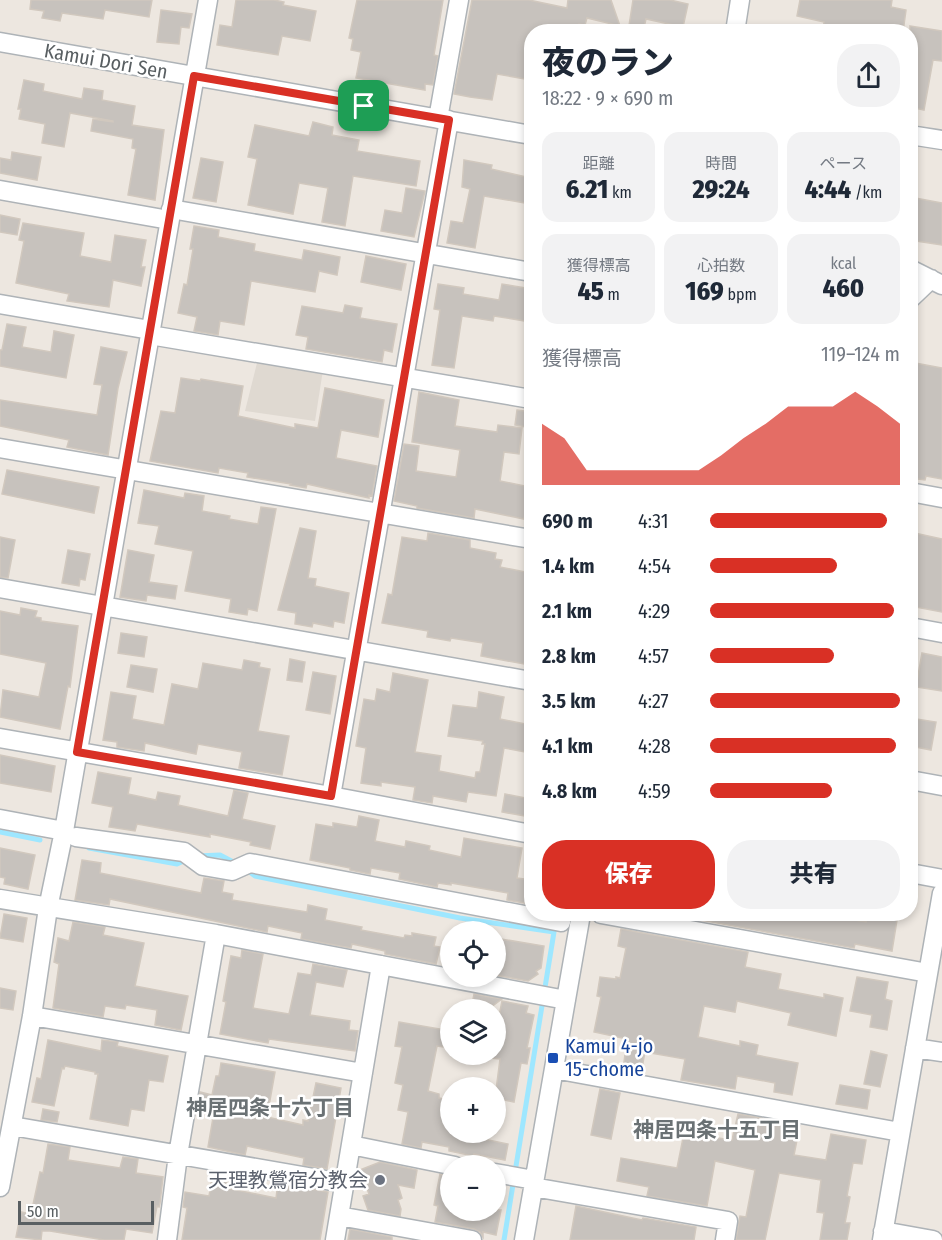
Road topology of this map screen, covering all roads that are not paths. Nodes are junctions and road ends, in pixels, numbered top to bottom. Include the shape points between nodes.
1 (208, 0) edge
2 (459, 0) edge
3 (740, 0) edge
4 (736, 24) edge
5 (0, 42) edge
6 (194, 76) junction
7 (444, 120) junction
8 (524, 134) edge
9 (918, 136) edge
10 (942, 140) edge
11 (0, 190) edge
12 (170, 215) junction
13 (426, 254) junction
14 (524, 271) edge
15 (918, 273) edge
16 (936, 282) edge
17 (918, 293) edge
18 (0, 304) edge
19 (150, 333) junction
20 (405, 379) junction
21 (524, 398) edge
22 (0, 448) edge
23 (126, 470) junction
24 (918, 494) edge
25 (942, 498) edge
26 (380, 515) junction
27 (524, 538) edge
28 (0, 588) edge
29 (102, 607) junction
30 (918, 628) edge
31 (942, 633) edge
32 (355, 650) junction
33 (524, 680) edge
34 (0, 738) edge
35 (77, 752) junction
36 (918, 782) edge
37 (942, 786) edge
38 (331, 796) junction
39 (0, 819) edge
40 (524, 833) edge
41 (70, 834) junction
42 (918, 874) edge
43 (942, 879) edge
44 (942, 893) edge
45 (0, 899) edge
46 (48, 908) junction
47 (524, 915) edge
48 (556, 921) edge
49 (580, 921) edge
50 (640, 921) edge
51 (561, 922) dead end
52 (216, 934) junction
53 (381, 965) junction
54 (928, 972) junction
55 (566, 1000) junction
56 (32, 1016) junction
57 (197, 1046) junction
58 (915, 1048) junction
59 (942, 1052) edge
60 (554, 1069) junction
61 (363, 1073) junction
62 (12, 1126) junction
63 (900, 1132) junction
64 (351, 1145) junction
65 (178, 1155) junction
66 (440, 1163) edge
67 (506, 1176) edge
68 (344, 1183) junction
69 (534, 1184) junction
70 (0, 1187) edge
71 (339, 1216) junction
72 (882, 1236) edge
73 (167, 1240) edge
74 (335, 1240) edge
75 (472, 1240) edge
76 (524, 1240) edge
77 (725, 1240) edge
78 (933, 1240) edge

1 - 6 street
2 - 7 street
3 - 4 street
5 - 6 street, Kamui Dori Sen
6 - 7 street, Kamui Dori Sen
6 - 12 street
7 - 8 street, Kamui Dori Sen
7 - 13 street
9 - 10 street
11 - 12 street
12 - 13 street
12 - 19 street
13 - 14 street
13 - 20 street
15 - 16 street
16 - 17 street
18 - 19 street
19 - 20 street
19 - 23 street
20 - 21 street
20 - 26 street
22 - 23 street
23 - 26 street
23 - 29 street
24 - 25 street
26 - 27 street
26 - 32 street
28 - 29 street
29 - 32 street
29 - 35 street
30 - 31 street
32 - 33 street
32 - 38 street
34 - 35 street
35 - 38 street
35 - 41 street
36 - 37 street
38 - 40 street
39 - 41 street
41 - 46 street
41 - 47 street via 184,852 202,866 232,871 250,863
42 - 43 street
44 - 54 street
45 - 46 street
46 - 52 street
46 - 56 street
48 - 51 street
49 - 55 street
50 - 54 street
52 - 53 street
52 - 57 street
53 - 55 street
53 - 61 street
54 - 58 street
55 - 60 street
56 - 57 street
56 - 62 street
57 - 61 street
57 - 65 street
58 - 59 street
58 - 63 street
60 - 63 street
60 - 69 street
61 - 64 street
62 - 65 street
62 - 70 street
63 - 72 street
64 - 66 street
64 - 68 street
65 - 68 street
65 - 73 street
67 - 69 street
68 - 71 street
69 - 76 street
69 - 77 street via 728,1221
71 - 74 street
71 - 75 street
72 - 78 street

